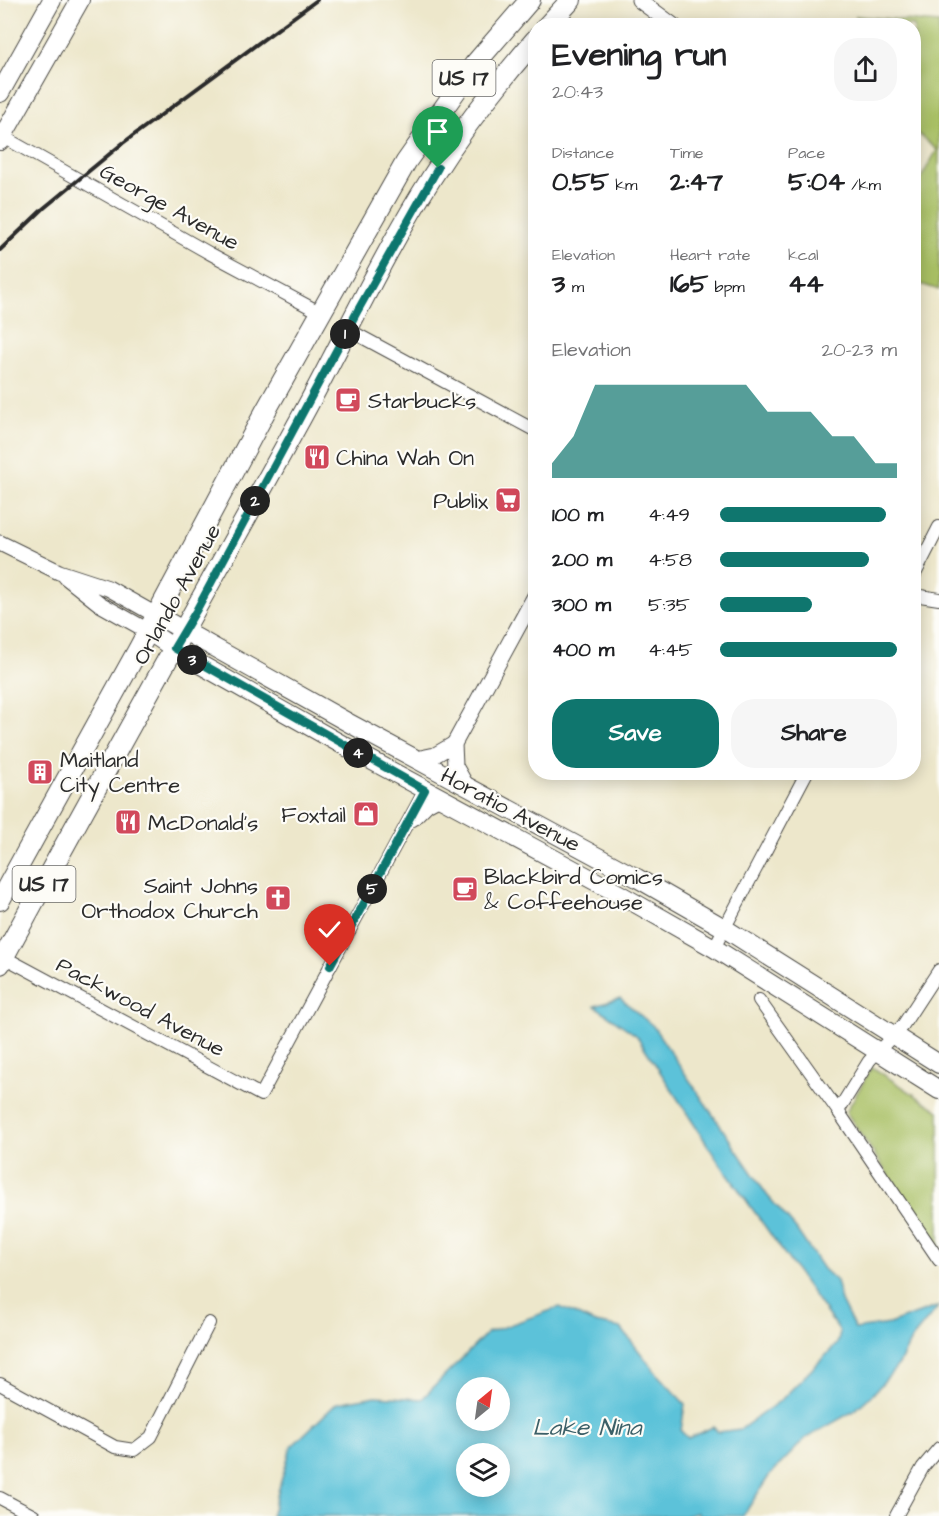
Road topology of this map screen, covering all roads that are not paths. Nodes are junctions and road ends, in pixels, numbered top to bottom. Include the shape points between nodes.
1 (52, 0) edge
2 (80, 0) edge
3 (530, 0) edge
4 (571, 0) edge
5 (639, 0) edge
6 (555, 18) edge
7 (663, 18) edge
8 (528, 49) edge
9 (0, 93) edge
10 (1, 138) edge
11 (321, 313) junction
12 (347, 329) junction
13 (528, 427) edge
14 (939, 527) edge
15 (0, 543) edge
16 (921, 562) edge
17 (921, 596) edge
18 (939, 599) edge
19 (528, 609) edge
20 (152, 623) junction
21 (185, 630) junction
22 (174, 648) junction
23 (454, 744) junction
24 (416, 759) junction
25 (803, 780) edge
26 (467, 787) junction
27 (433, 794) junction
28 (404, 829) junction
29 (0, 900) edge
30 (724, 928) junction
31 (714, 948) junction
32 (1, 958) edge
33 (939, 970) edge
34 (759, 1000) dead end
35 (894, 1035) junction
36 (878, 1051) junction
37 (939, 1064) edge
38 (939, 1090) edge
39 (838, 1111) junction
40 (939, 1260) edge
41 (209, 1323) dead end
42 (0, 1384) edge
43 (939, 1448) edge
44 (0, 1498) edge
45 (34, 1516) edge
46 (896, 1516) edge

1 - 9 main road
2 - 10 main road
3 - 11 main road, Orlando Avenue / US 17 via 480,56 427,129
4 - 6 main road
5 - 7 street
8 - 12 main road, Orlando Avenue / US 17 via 478,109 430,179
10 - 11 street, George Avenue
11 - 20 main road, Orlando Avenue / US 17
12 - 13 street
12 - 21 main road, Orlando Avenue / US 17
14 - 16 street
15 - 20 street, Horatio Avenue via 59,572 108,588
17 - 18 street
19 - 23 street
20 - 21 main road, Horatio Avenue
20 - 22 main road, Horatio Avenue
20 - 29 main road, Orlando Avenue / US 17
21 - 22 main road, Orlando Avenue / US 17
21 - 24 main road, Horatio Avenue
22 - 27 main road, Horatio Avenue
22 - 32 main road, Orlando Avenue / US 17
23 - 24 street via 435,755
23 - 26 street via 455,766
24 - 26 main road, Horatio Avenue
25 - 30 street
26 - 27 main road via 440,783
26 - 30 main road, Horatio Avenue
27 - 28 street
27 - 28 street via 428,805
27 - 31 main road, Horatio Avenue
28 - 32 street, Packwood Avenue via 261,1095
30 - 31 street
30 - 35 main road, Horatio Avenue
31 - 36 main road, Horatio Avenue
33 - 35 street
34 - 39 street
35 - 36 street
35 - 37 main road, Horatio Avenue
36 - 38 main road, Horatio Avenue
36 - 39 street
39 - 40 street
41 - 42 street via 151,1437 134,1450 114,1447
43 - 46 street via 923,1467
44 - 45 street

